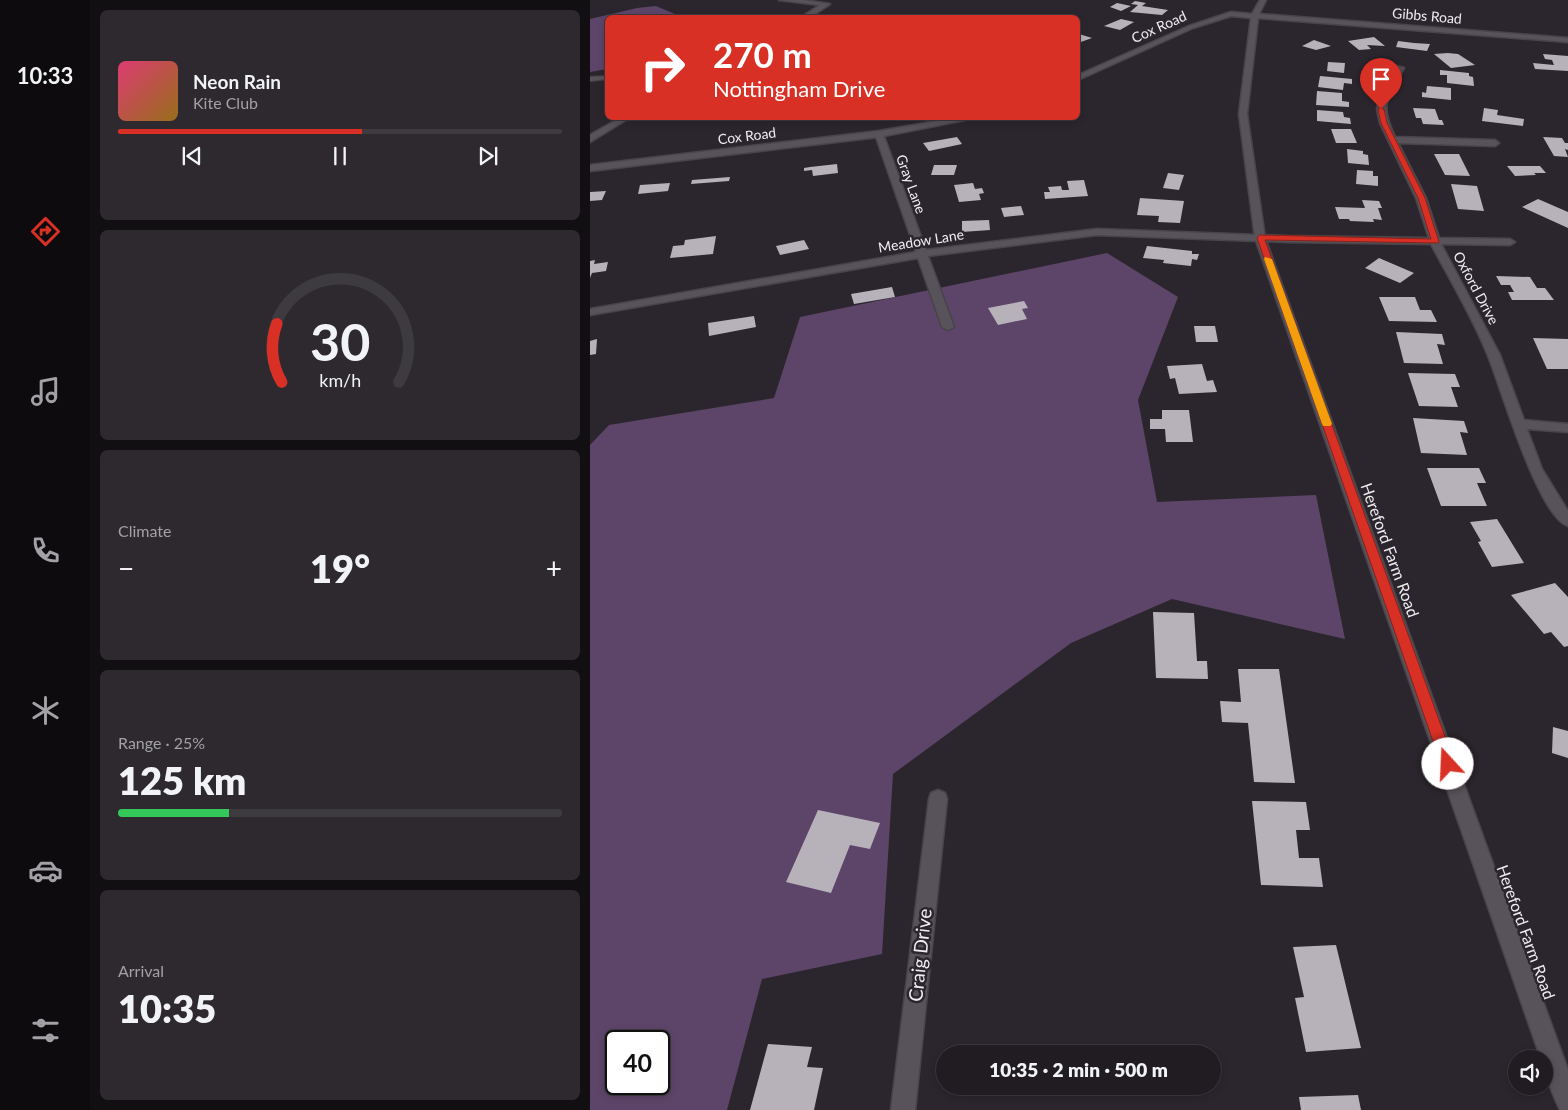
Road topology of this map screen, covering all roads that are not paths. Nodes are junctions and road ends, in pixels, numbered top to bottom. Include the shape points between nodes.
1 (782, 0) edge
2 (833, 0) edge
3 (1263, 0) edge
4 (826, 4) junction
5 (808, 15) edge
6 (1255, 15) junction
7 (1568, 40) edge
8 (1400, 68) dead end
9 (605, 77) edge
10 (1080, 77) edge
11 (590, 79) edge
12 (622, 120) edge
13 (955, 120) edge
14 (879, 134) junction
15 (590, 138) edge
16 (1393, 140) junction
17 (1495, 143) dead end
18 (590, 168) edge
19 (1260, 238) junction
20 (1435, 242) junction
21 (1510, 242) dead end
22 (921, 254) junction
23 (590, 312) edge
24 (948, 327) dead end
25 (1519, 424) junction
26 (1568, 428) edge
27 (1568, 521) edge
28 (938, 799) dead end
29 (1568, 1102) edge
30 (903, 1110) edge

1 - 4 street
2 - 4 street
3 - 6 street, Hereford Farm Road
4 - 5 street
6 - 7 street, Gibbs Road
6 - 10 street, Cox Road via 1226,15 1198,24
6 - 19 street, Hereford Farm Road via 1243,114
8 - 16 street, Oxford Drive via 1383,98 1381,109
9 - 11 lane
12 - 15 street
13 - 14 street, Cox Road
14 - 18 street, Cox Road
14 - 22 street, Gray Lane
16 - 17 street
16 - 20 street, Oxford Drive via 1421,198
19 - 20 street, Meadow Lane
19 - 22 street, Meadow Lane via 1097,232
19 - 29 street, Hereford Farm Road
20 - 21 street, Meadow Lane
20 - 25 street, Oxford Drive via 1494,355
22 - 23 street, Meadow Lane
22 - 24 street, Gray Lane
25 - 26 street
25 - 27 street, Oxford Drive via 1535,469
28 - 30 street, Craig Drive

